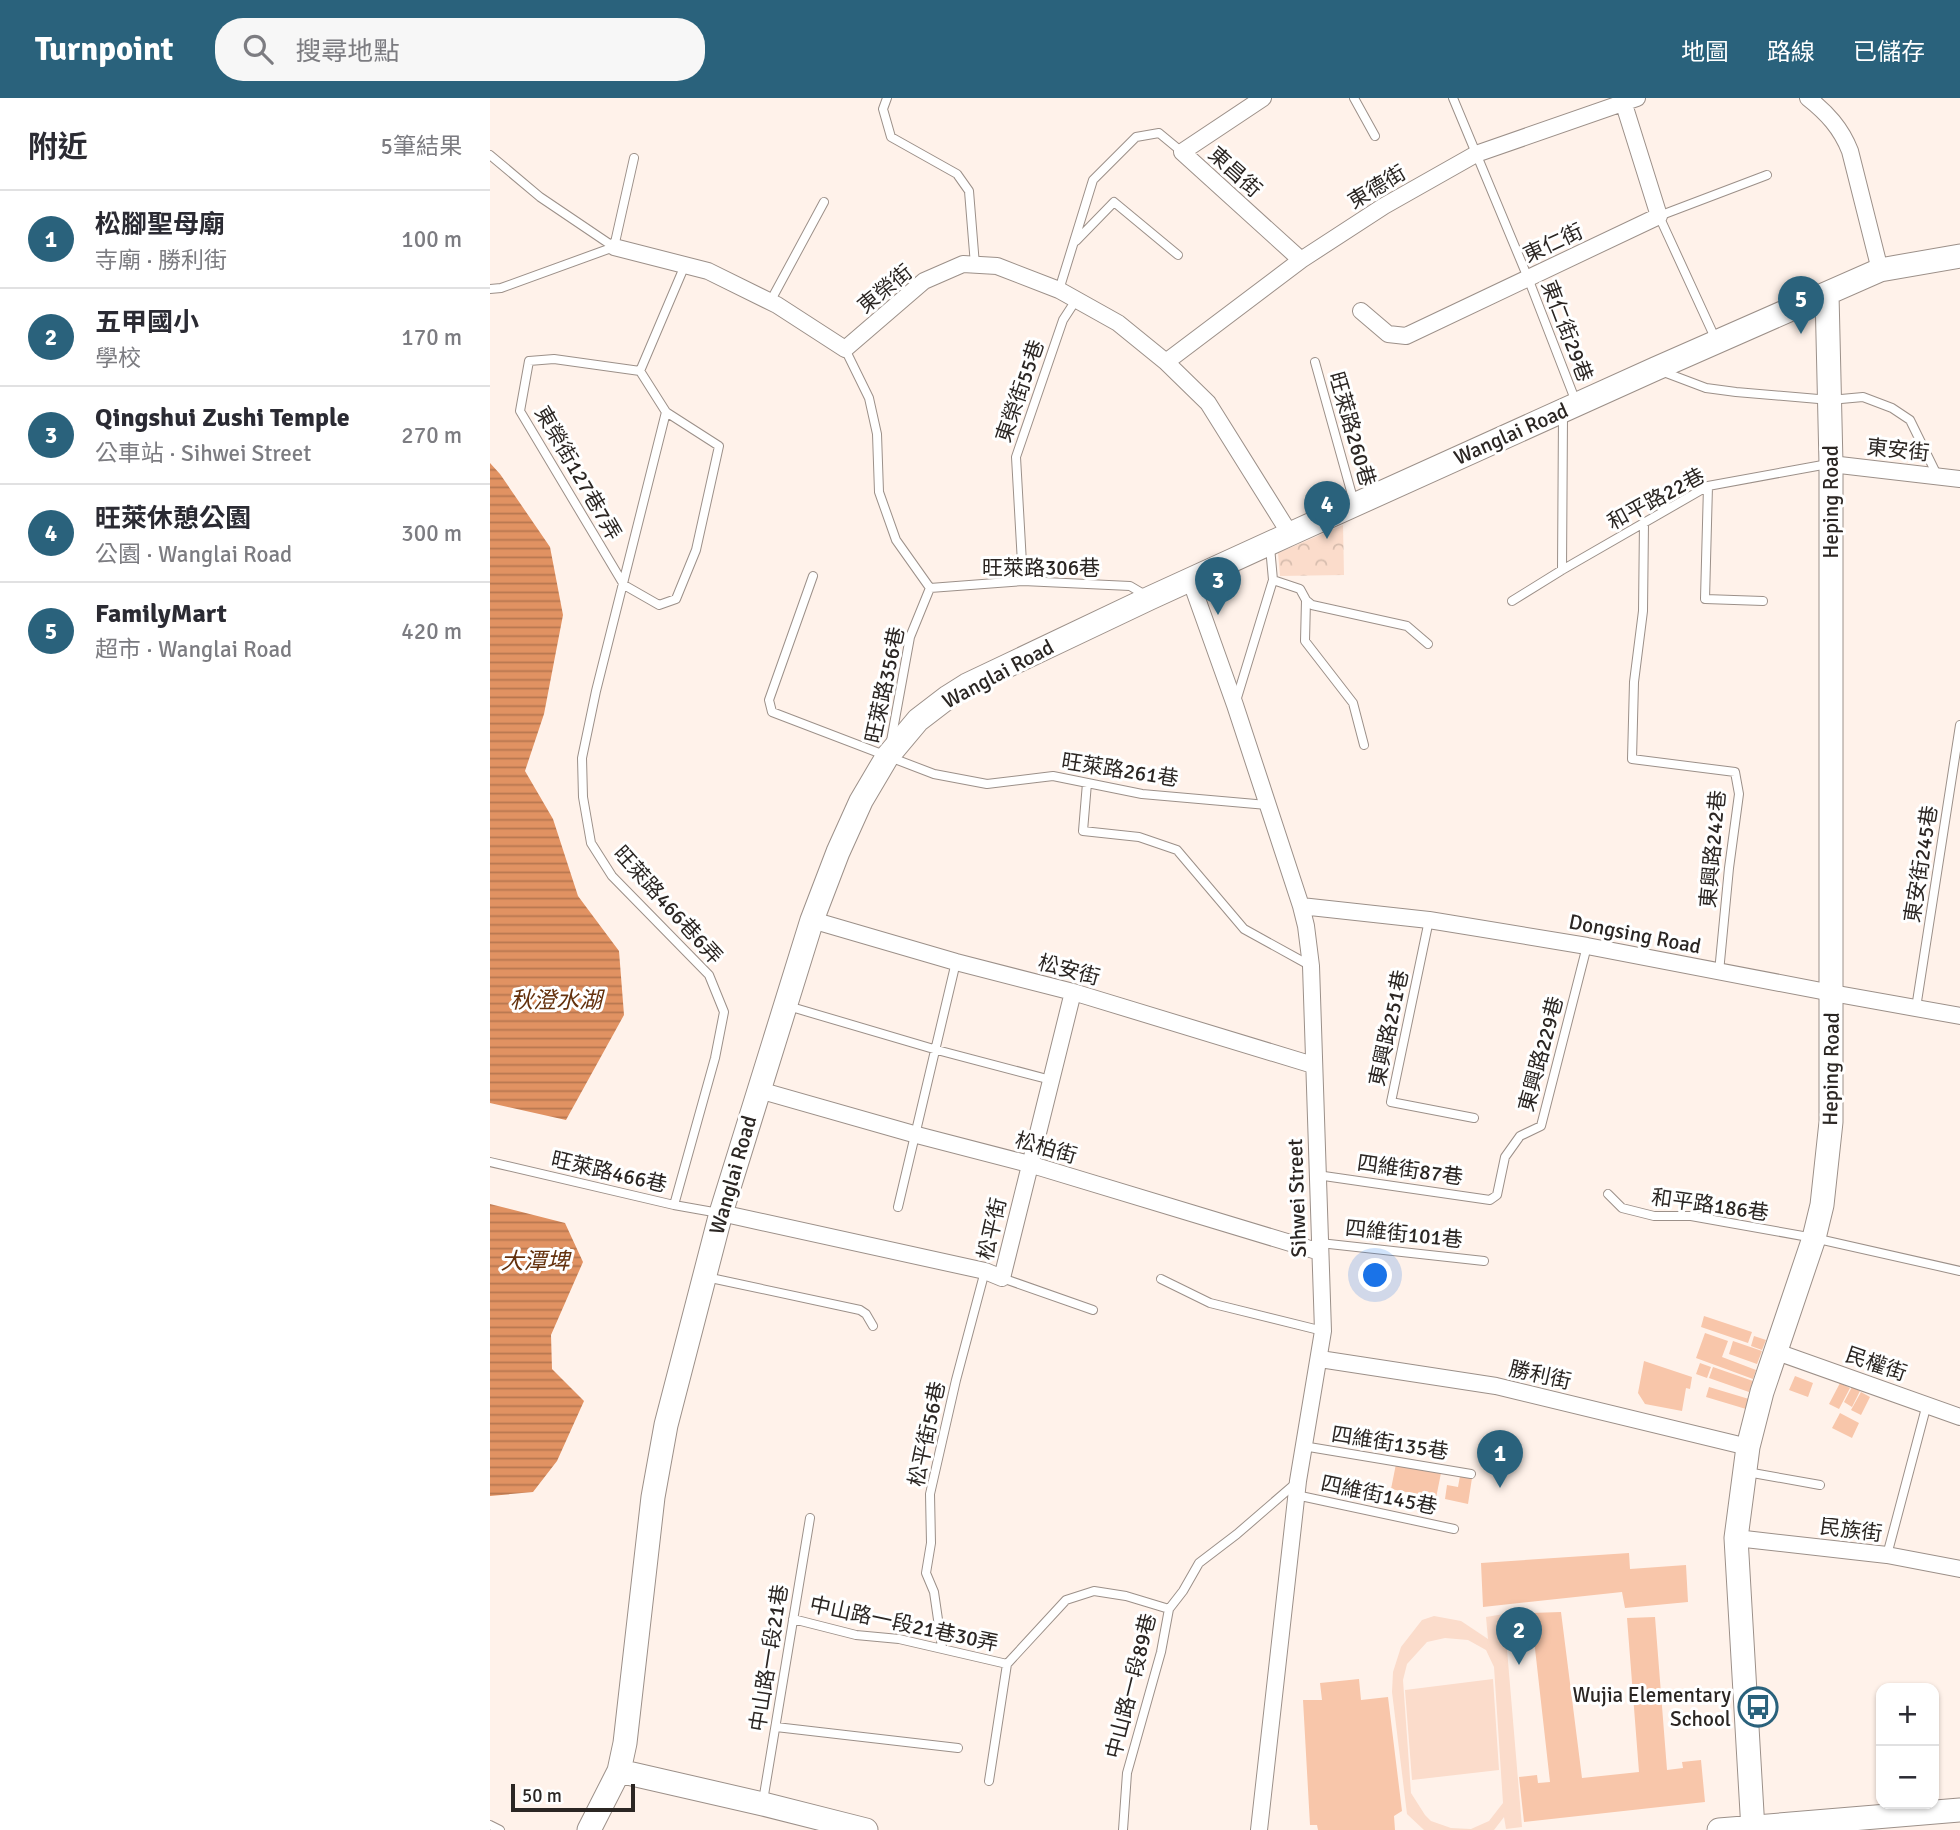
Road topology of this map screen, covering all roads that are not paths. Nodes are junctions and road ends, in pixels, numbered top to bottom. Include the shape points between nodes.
1 (887, 98) edge
2 (1263, 98) edge
3 (1353, 98) edge
4 (1453, 98) edge
5 (1808, 98) edge
6 (1627, 99) edge
7 (1375, 136) dead end
8 (1182, 152) junction
9 (1476, 154) junction
10 (490, 155) edge
11 (634, 158) dead end
12 (1767, 175) dead end
13 (824, 202) dead end
14 (1659, 216) junction
15 (1074, 243) junction
16 (614, 247) junction
17 (1178, 256) dead end
18 (1960, 256) edge
19 (1301, 260) junction
20 (685, 265) junction
21 (975, 265) junction
22 (1880, 270) junction
23 (1528, 278) junction
24 (490, 289) edge
25 (1059, 290) junction
26 (1827, 294) junction
27 (1076, 300) junction
28 (769, 302) junction
29 (1361, 312) dead end
30 (1717, 343) junction
31 (845, 349) junction
32 (1166, 362) junction
33 (1315, 362) dead end
34 (1655, 369) junction
35 (640, 372) junction
36 (1830, 400) junction
37 (1570, 408) junction
38 (666, 412) junction
39 (1831, 464) junction
40 (1937, 475) junction
41 (1960, 479) edge
42 (1708, 486) junction
43 (1355, 505) junction
44 (1643, 522) junction
45 (1280, 539) junction
46 (1562, 570) junction
47 (813, 576) dead end
48 (1191, 579) junction
49 (1273, 580) junction
50 (1023, 581) junction
51 (624, 585) junction
52 (930, 589) junction
53 (1150, 597) junction
54 (1306, 600) junction
55 (1512, 601) dead end
56 (1763, 601) dead end
57 (1428, 644) dead end
58 (1235, 705) junction
59 (1960, 725) edge
60 (1364, 745) dead end
61 (887, 757) junction
62 (1087, 783) junction
63 (1267, 805) junction
64 (1301, 906) junction
65 (812, 920) junction
66 (1429, 920) junction
67 (1587, 946) junction
68 (956, 962) junction
69 (1311, 966) junction
70 (1719, 972) junction
71 (1073, 992) junction
72 (1832, 993) junction
73 (786, 1005) junction
74 (1916, 1009) junction
75 (1960, 1016) edge
76 (937, 1050) junction
77 (1313, 1065) junction
78 (1051, 1080) junction
79 (759, 1090) junction
80 (1474, 1118) dead end
81 (917, 1135) junction
82 (490, 1161) edge
83 (1029, 1164) junction
84 (1317, 1175) junction
85 (1608, 1194) dead end
86 (1497, 1195) joint
87 (674, 1205) junction
88 (898, 1207) dead end
89 (721, 1213) junction
90 (1814, 1238) junction
91 (1320, 1247) junction
92 (1484, 1261) dead end
93 (985, 1271) junction
94 (1960, 1271) edge
95 (705, 1277) junction
96 (1002, 1278) junction
97 (1161, 1279) dead end
98 (1093, 1310) dead end
99 (873, 1326) dead end
100 (1323, 1331) junction
101 (1777, 1352) junction
102 (1320, 1359) junction
103 (1927, 1404) junction
104 (1960, 1417) edge
105 (1303, 1447) junction
106 (1748, 1447) junction
107 (1744, 1472) junction
108 (1471, 1474) dead end
109 (1819, 1485) dead end
110 (1297, 1488) junction
111 (810, 1518) dead end
112 (1454, 1529) dead end
113 (1736, 1538) junction
114 (1887, 1555) junction
115 (1960, 1569) edge
116 (1169, 1609) junction
117 (793, 1619) junction
118 (943, 1647) junction
119 (1007, 1664) junction
120 (776, 1727) junction
121 (958, 1748) dead end
122 (619, 1771) junction
123 (989, 1780) dead end
124 (763, 1804) junction
125 (1960, 1810) edge
126 (490, 1825) edge
127 (1753, 1828) edge
128 (500, 1830) edge
129 (589, 1830) edge
130 (866, 1830) edge
131 (1123, 1830) edge
132 (1259, 1830) edge
133 (1719, 1830) edge

1 - 21 lane via 883,109 891,137 957,174 969,191
2 - 8 street, 東昌街
3 - 7 lane
4 - 9 lane, 東仁街29巷
5 - 22 street via 1844,136
6 - 9 street, 東德街
6 - 14 street
8 - 15 lane via 1159,133 1136,137 1093,180
8 - 19 street, 東昌街
9 - 19 street, 東德街
9 - 23 lane, 東仁街29巷
10 - 16 lane via 540,197
11 - 16 lane
12 - 14 lane
13 - 28 lane
14 - 23 street, 東仁街
14 - 30 lane
15 - 17 lane via 1114,202
15 - 25 lane
16 - 20 street
16 - 24 lane
18 - 22 street, Wanglai Road
19 - 32 street, 東德街
20 - 28 street via 708,271
20 - 35 lane
21 - 25 street, 東榮街 via 997,266
21 - 31 street, 東榮街 via 963,264 924,281
22 - 26 street, Wanglai Road
23 - 29 street, 東仁街 via 1406,336 1388,334
23 - 37 lane, 東仁街29巷
25 - 27 street, 東榮街
26 - 30 street, Wanglai Road
26 - 36 street, Heping Road
27 - 32 street, 東榮街 via 1118,323
27 - 50 lane, 東榮街55巷 via 1063,320 1016,457
28 - 31 street
30 - 34 street, Wanglai Road
31 - 52 lane via 869,398 877,434 879,492 896,540
32 - 45 street, 東榮街 via 1208,403
33 - 43 lane, 旺萊路260巷
34 - 36 lane via 1706,388
34 - 37 street, Wanglai Road
35 - 38 lane
35 - 51 lane, 東榮街127巷7弄 via 554,359 529,361 520,411
36 - 39 street, Heping Road
36 - 40 lane via 1863,397 1910,420
37 - 43 street, Wanglai Road
37 - 46 lane
38 - 51 lane, 旺萊路466巷6弄
38 - 51 lane via 719,446 696,550 676,599 659,606
39 - 40 street, 東安街
39 - 42 lane, 和平路22巷
39 - 72 street, Heping Road
40 - 41 street, 東安街
42 - 44 lane, 和平路22巷
42 - 56 lane via 1705,599
43 - 45 street, Wanglai Road
44 - 46 lane, 和平路22巷
44 - 70 lane, 東興路242巷 via 1643,611 1634,682 1632,759 1735,772 1739,794
45 - 48 street, Wanglai Road
45 - 49 lane
46 - 55 lane, 和平路22巷
47 - 61 lane, 旺萊路261巷 via 769,700 772,712
48 - 53 street, Wanglai Road
48 - 58 street, Sihwei Street
49 - 54 lane via 1300,589
49 - 58 lane
50 - 52 lane, 旺萊路306巷
50 - 53 lane, 旺萊路306巷 via 1130,586
51 - 87 lane, 旺萊路466巷6弄 via 582,758 591,843 612,876 709,975 724,1012
52 - 61 lane, 旺萊路356巷 via 910,637
53 - 61 street, Wanglai Road via 967,685 918,720
54 - 57 lane via 1407,626
54 - 60 lane via 1304,641 1353,704
58 - 63 street, Sihwei Street
59 - 74 lane, 東安街245巷
61 - 62 lane, 旺萊路261巷 via 934,774 987,785 1053,776
61 - 65 street, Wanglai Road via 861,801
62 - 63 lane, 旺萊路261巷 via 1142,794
62 - 69 lane via 1083,831 1139,837 1177,850 1244,929
63 - 64 street, Sihwei Street
64 - 66 street, Dongsing Road
64 - 69 street, Sihwei Street
65 - 68 street, 松安街
65 - 73 street, Wanglai Road
66 - 67 street, Dongsing Road
66 - 80 lane, 東興路251巷 via 1391,1101
67 - 70 street, Dongsing Road
67 - 86 lane, 東興路229巷 via 1541,1126 1520,1136 1505,1157
68 - 71 street, 松安街
68 - 76 lane
69 - 77 street, Sihwei Street
70 - 72 street, Dongsing Road
71 - 77 street, 松安街
71 - 78 street, 松平街
72 - 74 street, Dongsing Road
72 - 90 street, Heping Road via 1831,1122
73 - 76 lane
73 - 79 street, Wanglai Road
74 - 75 street, Dongsing Road
76 - 78 lane
76 - 81 lane
77 - 84 street, Sihwei Street
78 - 83 street, 松平街
79 - 81 street, 松柏街
79 - 89 street, Wanglai Road
81 - 83 street, 松柏街
81 - 88 lane
82 - 87 lane, 旺萊路466巷
83 - 91 street, 松柏街
83 - 96 street, 松平街
84 - 86 lane, 四維街87巷 via 1490,1200
84 - 91 street, Sihwei Street
85 - 90 lane, 和平路186巷 via 1622,1208 1654,1216 1691,1216
87 - 89 lane, 旺萊路466巷
89 - 93 street, 松平街
89 - 95 street, Wanglai Road
90 - 94 lane, 和平路186巷
90 - 101 street, Heping Road
91 - 92 lane, 四維街101巷
91 - 100 street, Sihwei Street
93 - 96 street, 松平街
93 - 118 lane, 松平街56巷 via 930,1494 926,1573 934,1592
95 - 99 lane via 860,1310
95 - 122 street, Wanglai Road via 655,1485
96 - 98 lane
97 - 100 lane via 1210,1303
100 - 102 street, Sihwei Street
101 - 103 street, 民權街
101 - 106 street, Heping Road
102 - 105 street, Sihwei Street
102 - 106 street, 勝利街 via 1517,1390
103 - 104 street, 民權街
103 - 114 lane
105 - 108 lane, 四維街135巷
105 - 110 street, Sihwei Street
106 - 107 street, Heping Road
107 - 109 lane
107 - 113 street, Heping Road
110 - 112 lane, 四維街145巷
110 - 116 lane, 中山路一段89巷 via 1199,1563
110 - 132 street, Sihwei Street
111 - 117 lane, 中山路一段21巷
113 - 114 street, 民族街
113 - 127 street, Heping Road
114 - 115 street, 民族街
116 - 119 lane via 1094,1591 1066,1600
116 - 131 lane, 中山路一段89巷 via 1127,1773
117 - 118 lane, 中山路一段21巷30弄 via 856,1635
117 - 120 lane, 中山路一段21巷
118 - 119 lane, 中山路一段21巷30弄
119 - 123 lane
120 - 121 lane
120 - 124 lane, 中山路一段21巷
122 - 124 street
122 - 129 street, Wanglai Road
124 - 130 street
125 - 127 street
126 - 128 lane
127 - 133 street

